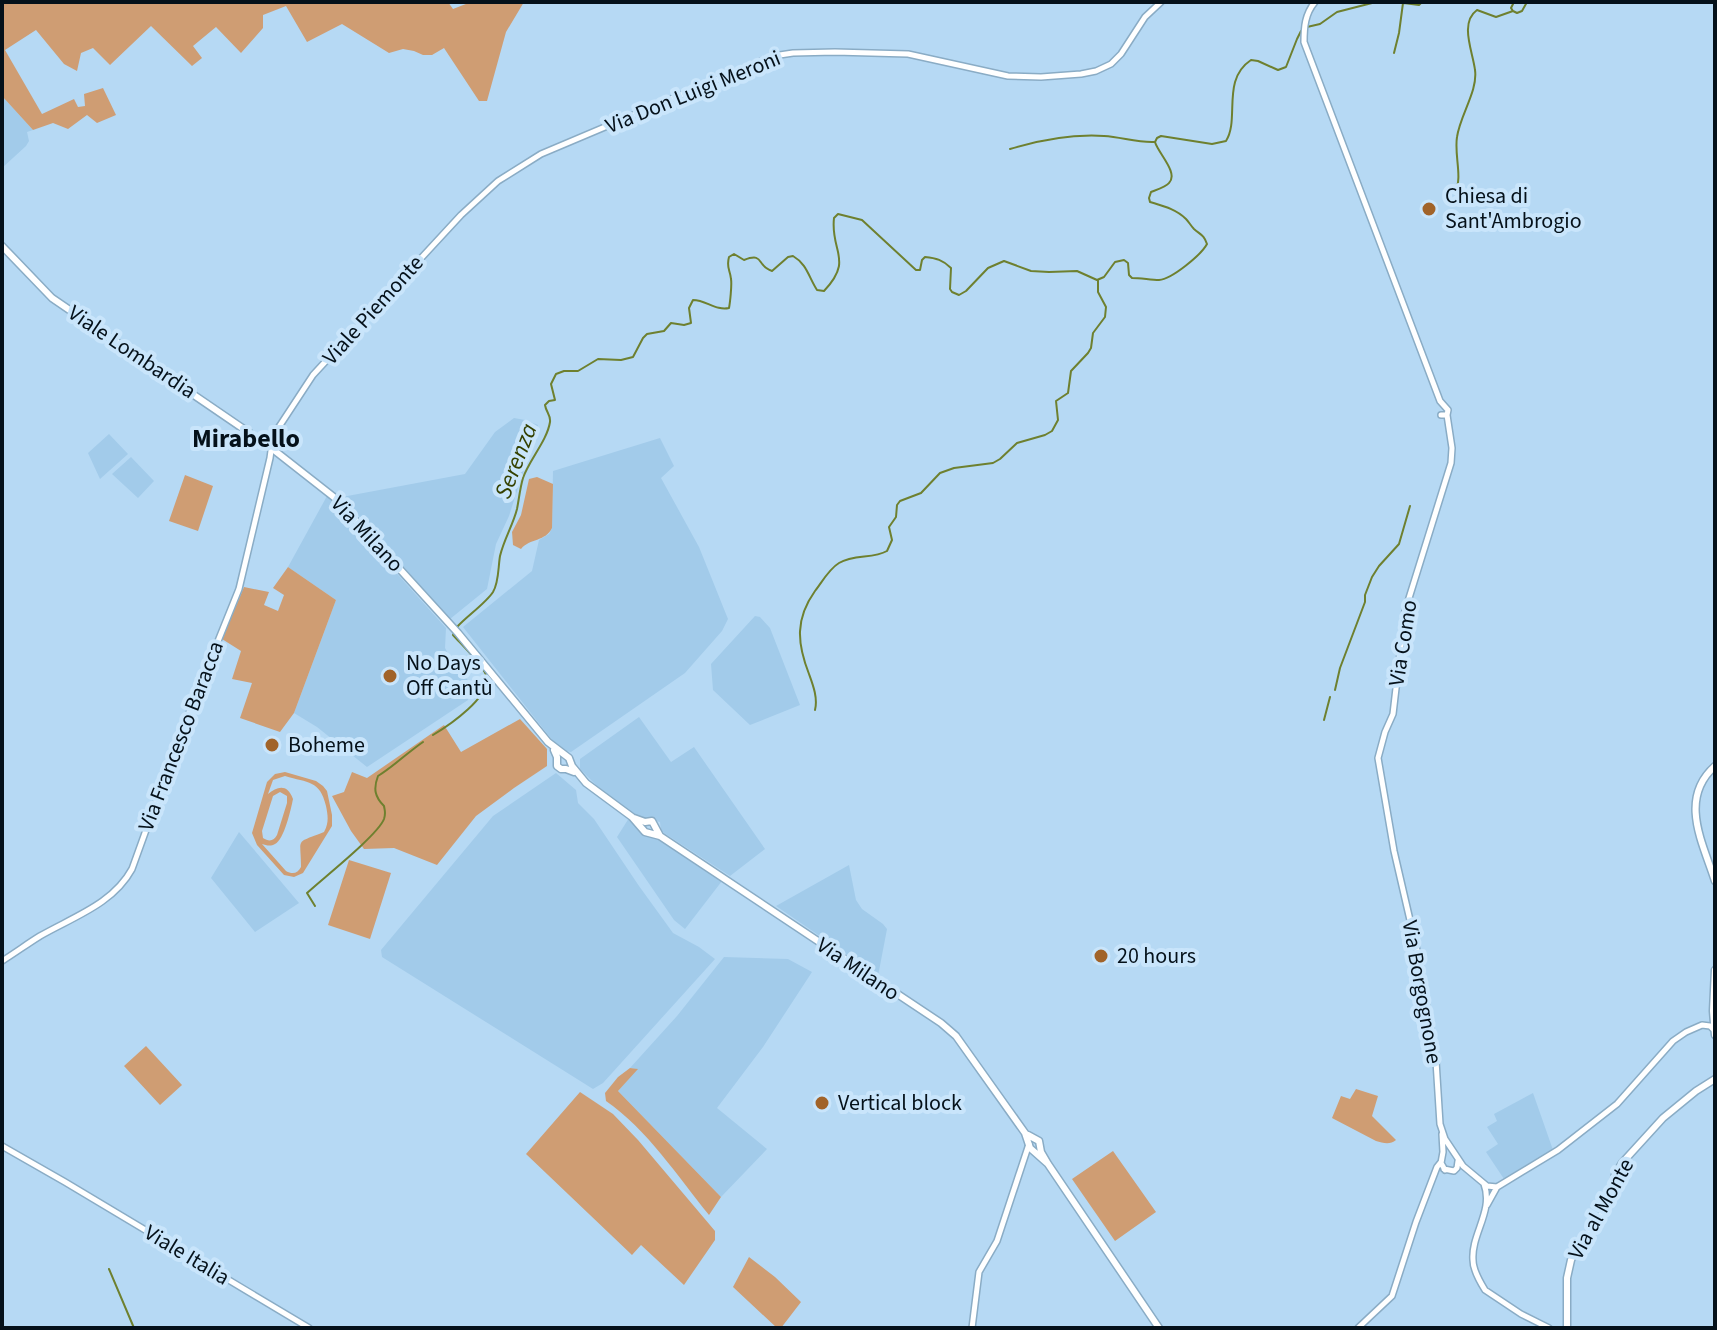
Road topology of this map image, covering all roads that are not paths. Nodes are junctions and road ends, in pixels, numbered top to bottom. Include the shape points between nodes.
1 (1161, 2) edge
2 (1315, 2) edge
3 (492, 186) joint
4 (2, 246) edge
5 (270, 447) junction
6 (561, 756) junction
7 (568, 766) junction
8 (1715, 766) edge
9 (644, 825) junction
10 (653, 831) junction
11 (1394, 851) joint
12 (1715, 881) edge
13 (2, 961) edge
14 (1715, 970) edge
15 (1713, 1011) junction
16 (1705, 1025) junction
17 (1714, 1032) edge
18 (1715, 1079) edge
19 (1442, 1133) junction
20 (2, 1146) edge
21 (1033, 1146) junction
22 (1457, 1158) junction
23 (1442, 1161) junction
24 (1435, 1170) junction
25 (1445, 1170) junction
26 (1455, 1170) junction
27 (1471, 1173) junction
28 (1483, 1184) junction
29 (1497, 1187) junction
30 (1487, 1205) junction
31 (309, 1328) edge
32 (972, 1328) edge
33 (1159, 1328) edge
34 (1358, 1328) edge
35 (1549, 1328) edge
36 (1567, 1328) edge

1 - 3 street, Via Don Luigi Meroni via 1111,64 1081,74 1008,76 908,54 773,56 541,154
2 - 11 street, Via Como via 1304,25 1304,42 1450,437 1451,463 1405,611 1393,714 1378,758
3 - 5 street, Viale Piemonte via 313,375
4 - 5 main road, Viale Lombardia via 52,298
5 - 6 main road, Via Milano via 335,498
5 - 13 street, Via Francesco Baracca via 239,589 132,869 117,891
6 - 7 main road via 569,758
6 - 7 main road via 557,766
7 - 9 main road
8 - 12 main road via 1695,803 1696,827
9 - 10 main road via 645,832
9 - 10 main road via 652,821
10 - 21 main road, Via Milano via 952,1032
11 - 19 street, Via Borgognone via 1419,959
14 - 15 main road
15 - 16 street
15 - 17 main road
16 - 17 street
16 - 29 street via 1673,1041 1617,1104 1579,1135
18 - 36 main road, Via al Monte via 1663,1118 1622,1163 1605,1210 1571,1260
19 - 22 street, Via Borgognone
19 - 23 street, Via Borgognone
20 - 31 street, Viale Italia
21 - 32 street via 997,1241 979,1272
21 - 33 main road, Via Milano
22 - 23 street via 1449,1154
22 - 26 street
22 - 27 street, Via Borgognone
23 - 24 street
23 - 25 street
24 - 25 street
24 - 34 street via 1392,1296
25 - 26 street
26 - 27 street
27 - 28 street, Via Borgognone
28 - 29 street
28 - 30 street
29 - 30 street
30 - 35 street via 1472,1257 1485,1290

